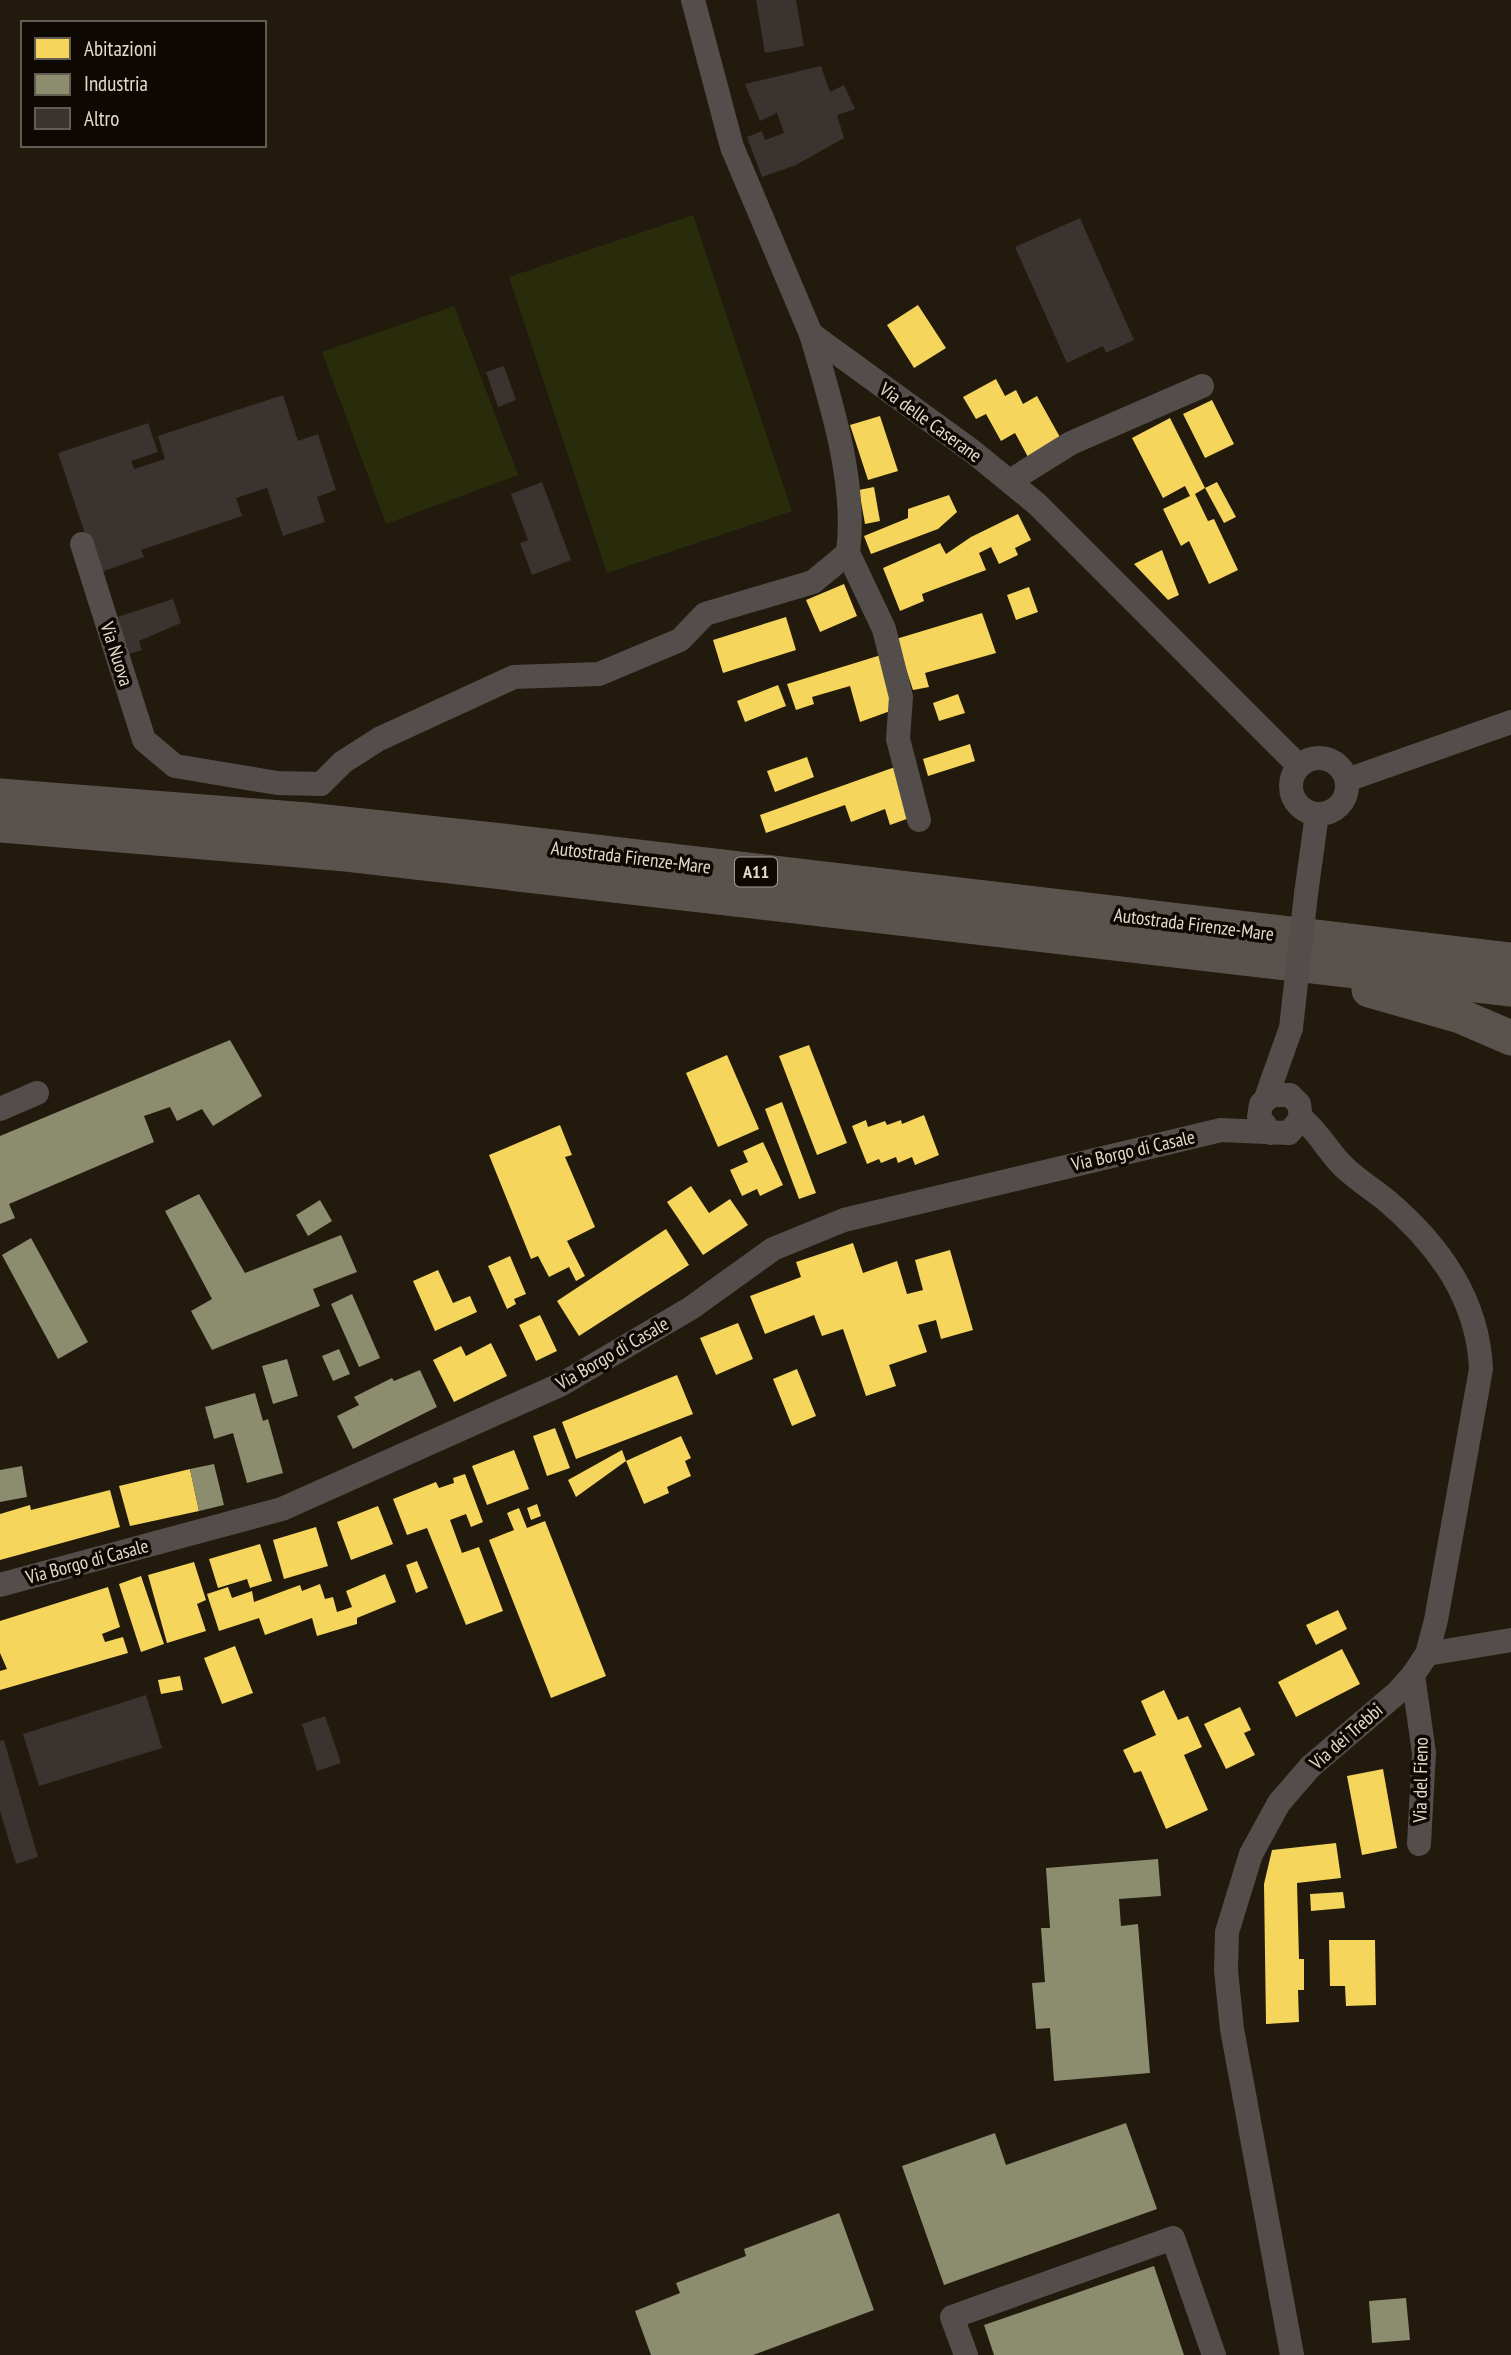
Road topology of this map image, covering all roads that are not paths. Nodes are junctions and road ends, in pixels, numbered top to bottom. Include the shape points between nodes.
1 (693, 0) edge
2 (811, 334) junction
3 (1202, 386) dead end
4 (1010, 481) junction
5 (82, 544) dead end
6 (848, 554) junction
7 (1511, 722) edge
8 (1298, 766) junction
9 (1347, 780) junction
10 (0, 796) edge
11 (1317, 814) junction
12 (919, 820) dead end
13 (0, 825) edge
14 (1226, 956) junction
15 (1511, 960) edge
16 (1511, 989) edge
17 (1291, 1028) junction
18 (1511, 1038) edge
19 (37, 1093) dead end
20 (1264, 1101) junction
21 (1298, 1108) junction
22 (0, 1109) edge
23 (1221, 1129) junction
24 (1276, 1134) junction
25 (1341, 1164) junction
26 (0, 1585) edge
27 (1511, 1640) edge
28 (1427, 1654) junction
29 (1413, 1675) junction
30 (1419, 1844) dead end
31 (966, 2355) edge
32 (1214, 2355) edge
33 (1292, 2355) edge

1 - 2 street via 732,147
2 - 4 street, Via delle Caserane
2 - 6 street via 832,407 852,522
3 - 4 street via 1071,443
4 - 8 street, Via delle Caserane
5 - 6 street, Via Nuova via 144,740 175,766 277,783 321,784 343,762 379,739 514,677 599,674 680,640 705,614 813,582
6 - 12 street via 884,629 901,697 898,739
7 - 9 street
8 - 9 street via 1323,757 1339,765
8 - 11 street via 1291,780 1293,796 1302,808
9 - 11 street via 1340,804
10 - 15 highway, Autostrada Firenze-Mare / A11 via 307,820 502,841
11 - 17 street, bridge
13 - 14 highway, Autostrada Firenze-Mare / A11 via 346,854
14 - 16 highway, Autostrada Firenze-Mare / A11
14 - 18 highway via 1387,994 1460,1016
17 - 20 street
17 - 21 street
19 - 22 street
20 - 21 street via 1278,1093
20 - 23 street, Via Borgo di Casale
20 - 24 street via 1261,1124
21 - 24 street via 1294,1130
21 - 25 street, Via dei Trebbi
23 - 24 street, Via Borgo di Casale
23 - 26 street, Via Borgo di Casale via 844,1220 774,1249 691,1308 562,1384 282,1509
24 - 25 street, Via dei Trebbi
25 - 28 street, Via dei Trebbi via 1410,1222 1444,1260 1468,1306 1480,1351 1472,1430
27 - 28 street
28 - 29 street, Via dei Trebbi
29 - 30 street, Via del Fieno via 1424,1752
29 - 33 street, Via dei Trebbi via 1310,1767 1279,1803 1251,1854 1227,1932 1232,2029
31 - 32 street via 952,2317 1172,2238

